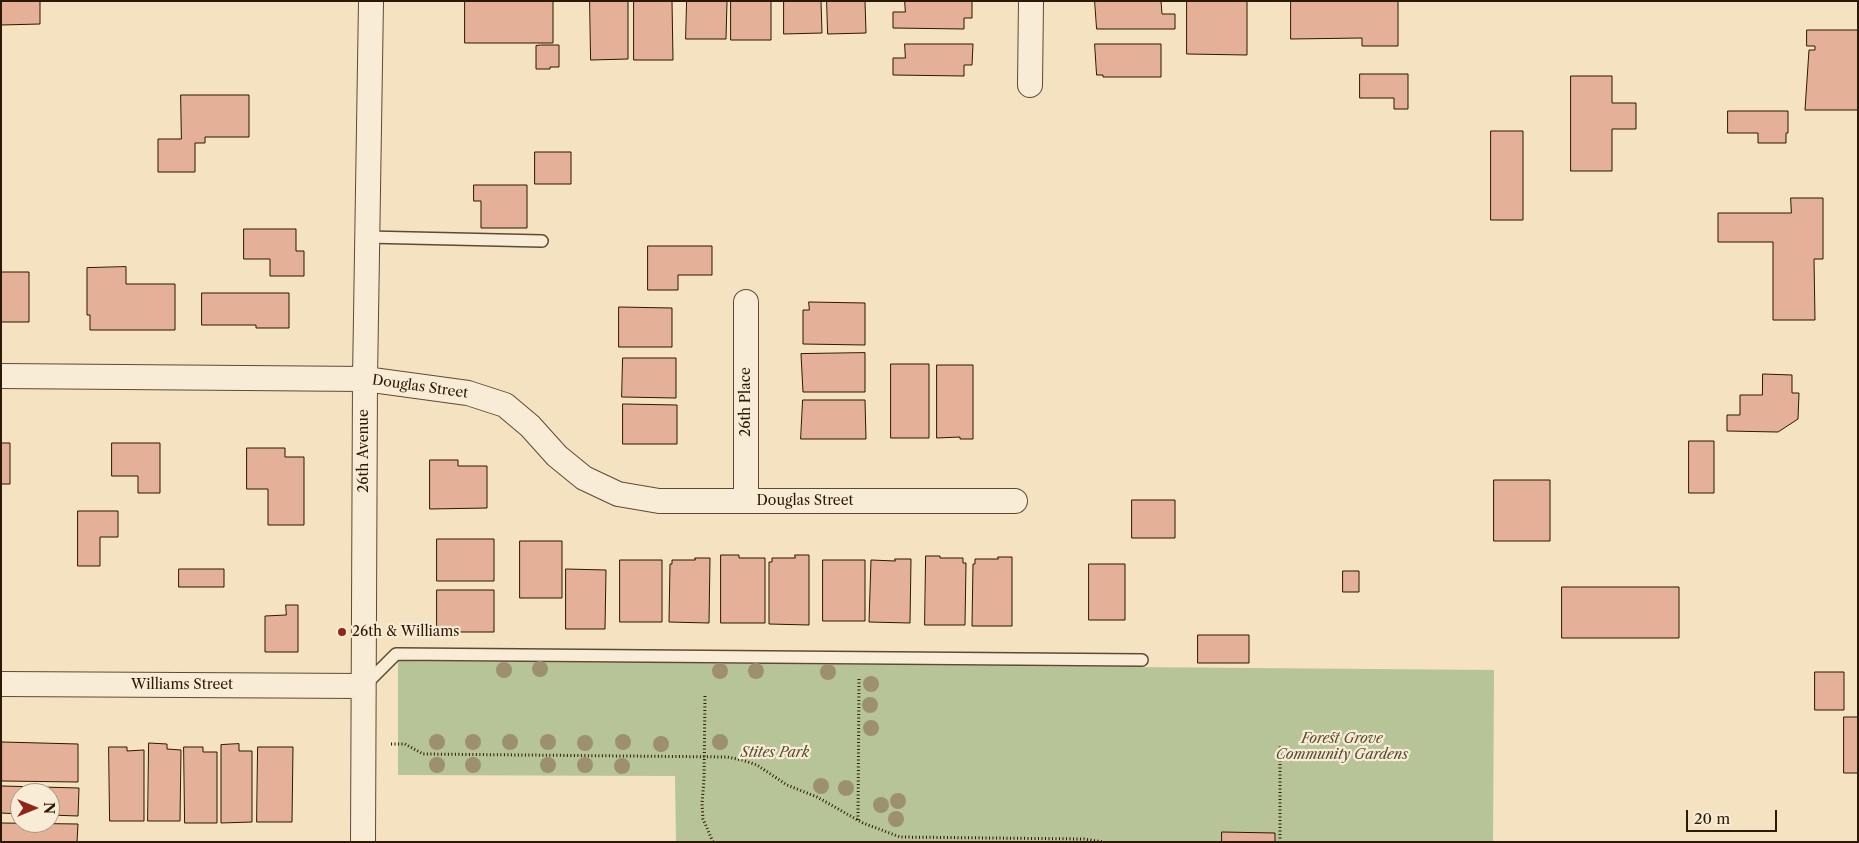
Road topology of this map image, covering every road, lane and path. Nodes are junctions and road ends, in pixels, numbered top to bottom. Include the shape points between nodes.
1 (371, 1) edge
2 (1031, 1) edge
3 (1030, 86) dead end
4 (367, 237) junction
5 (542, 241) dead end
6 (746, 302) dead end
7 (1, 376) edge
8 (365, 379) junction
9 (746, 501) junction
10 (1015, 501) dead end
11 (860, 658) junction
12 (1142, 660) dead end
13 (1, 684) edge
14 (363, 686) junction
15 (705, 696) dead end
16 (363, 744) junction
17 (1280, 744) dead end
18 (704, 756) junction
19 (858, 820) junction
20 (363, 842) edge
21 (712, 842) edge
22 (1104, 842) edge
23 (1280, 842) edge

1 - 4 street, 26th Avenue
2 - 3 street
4 - 5 lane
4 - 8 street, 26th Avenue
6 - 9 street, 26th Place
7 - 8 street, Douglas Street
8 - 9 street, Douglas Street via 468,393 505,405 584,478 618,494 659,501
8 - 14 street, 26th Avenue
9 - 10 street, Douglas Street
11 - 12 lane
11 - 14 lane via 396,654
11 - 19 path
13 - 14 street, Williams Street
14 - 16 street, 26th Avenue
15 - 18 path
16 - 18 path via 405,744 423,754
16 - 20 street, 26th Avenue
17 - 23 path
18 - 19 path via 742,760
18 - 21 path via 702,819
19 - 22 path via 900,838

